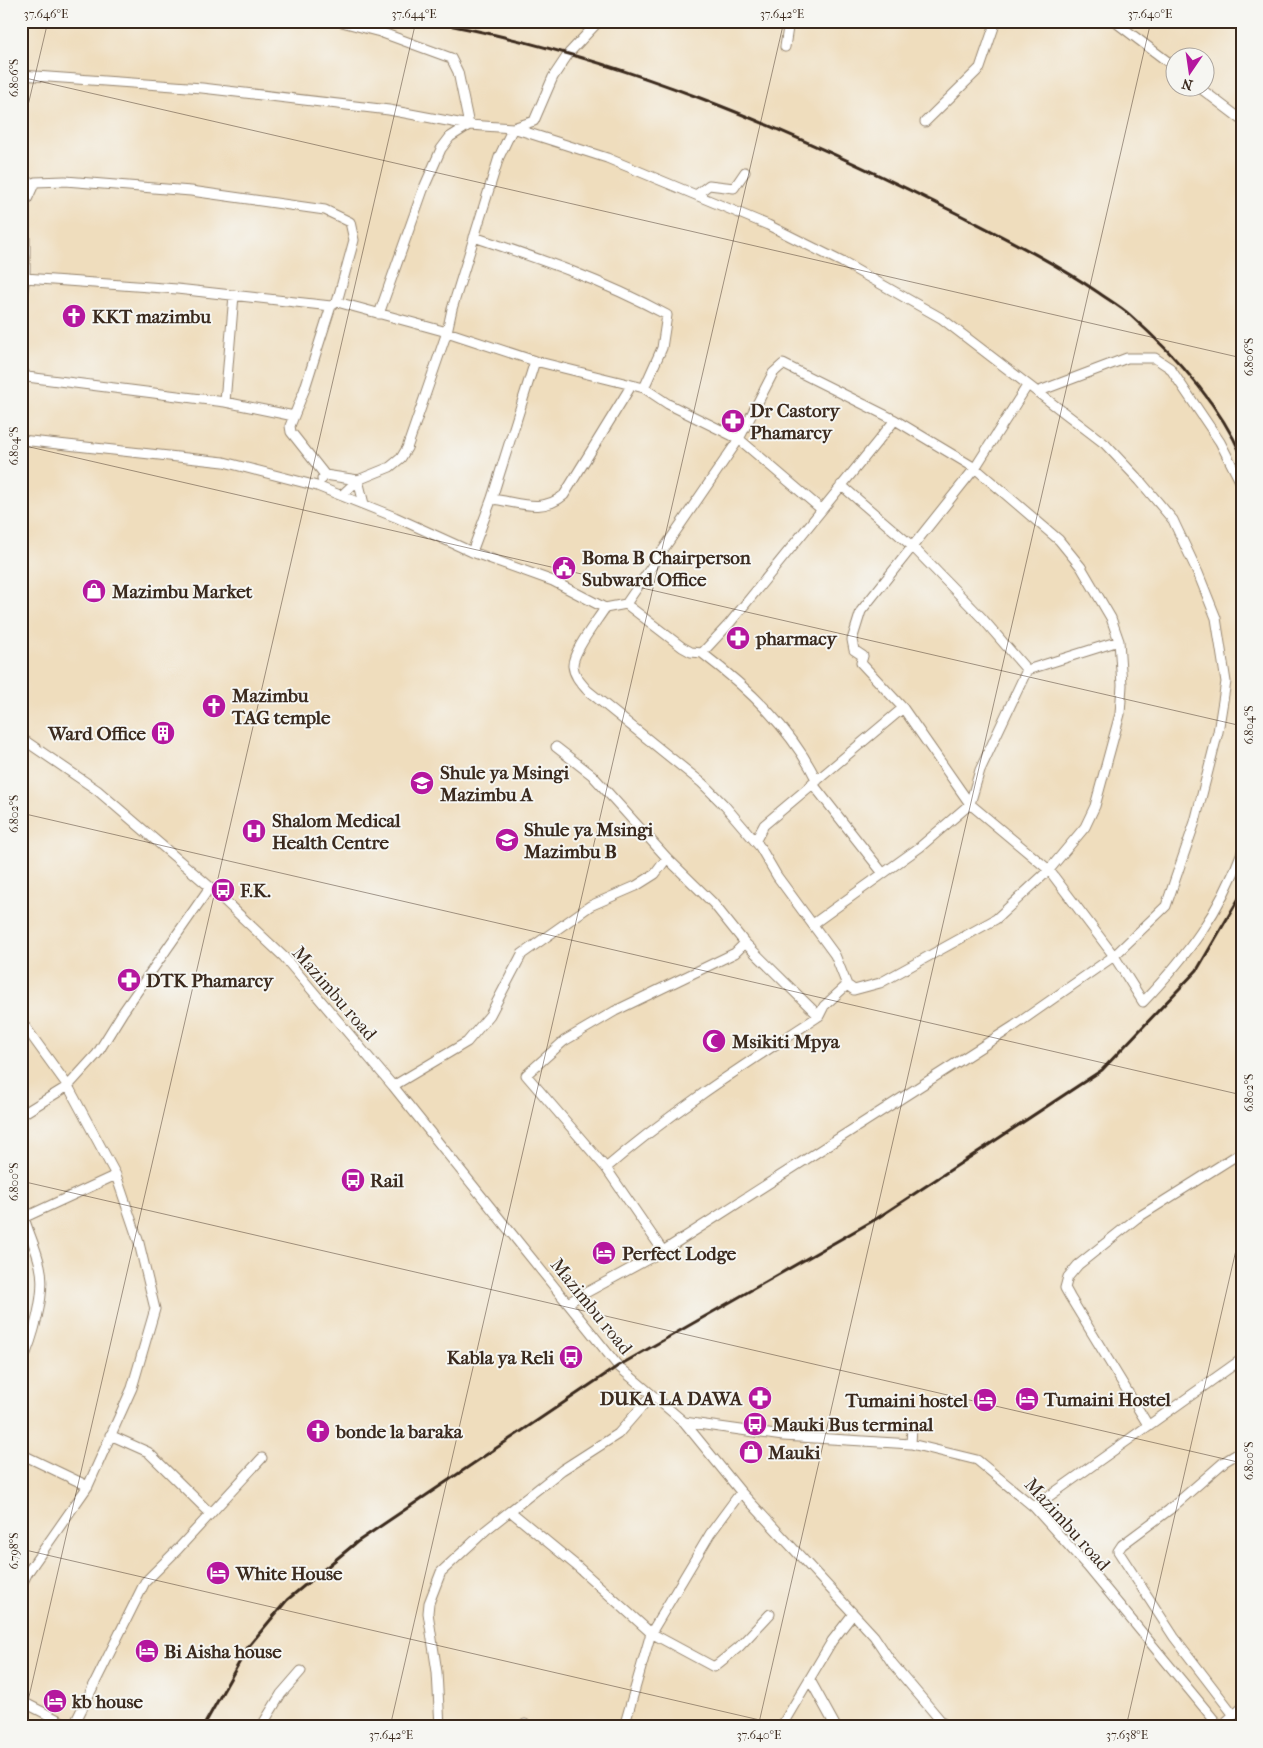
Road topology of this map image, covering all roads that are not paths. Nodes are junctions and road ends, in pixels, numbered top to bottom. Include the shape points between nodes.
1 (338, 21) edge
2 (599, 21) edge
3 (789, 21) edge
4 (996, 21) edge
5 (1114, 21) edge
6 (785, 48) dead end
7 (1166, 60) edge
8 (21, 74) edge
9 (1213, 98) edge
10 (1242, 120) edge
11 (925, 122) dead end
12 (469, 125) junction
13 (514, 128) junction
14 (745, 172) dead end
15 (696, 195) junction
16 (23, 204) edge
17 (474, 237) junction
18 (25, 278) junction
19 (234, 295) junction
20 (21, 300) edge
21 (334, 304) junction
22 (380, 314) junction
23 (447, 332) junction
24 (535, 361) junction
25 (21, 369) edge
26 (631, 386) junction
27 (1027, 386) junction
28 (644, 388) junction
29 (1038, 392) junction
30 (225, 402) junction
31 (294, 416) junction
32 (895, 420) junction
33 (739, 439) junction
34 (21, 440) edge
35 (975, 468) junction
36 (325, 475) junction
37 (358, 480) junction
38 (841, 485) junction
39 (1242, 485) edge
40 (317, 486) junction
41 (342, 495) junction
42 (492, 499) junction
43 (364, 504) junction
44 (821, 509) junction
45 (913, 547) junction
46 (472, 552) junction
47 (626, 604) junction
48 (605, 608) junction
49 (1119, 641) junction
50 (702, 653) junction
51 (1027, 670) junction
52 (903, 708) junction
53 (21, 738) edge
54 (556, 747) dead end
55 (815, 782) junction
56 (970, 804) junction
57 (760, 847) junction
58 (1242, 852) edge
59 (666, 858) junction
60 (1049, 870) junction
61 (882, 872) junction
62 (210, 887) junction
63 (812, 924) junction
64 (745, 943) junction
65 (1114, 956) junction
66 (847, 985) junction
67 (819, 1016) junction
68 (21, 1021) edge
69 (68, 1086) junction
70 (393, 1086) junction
71 (21, 1115) edge
72 (1242, 1152) edge
73 (606, 1168) junction
74 (116, 1175) junction
75 (23, 1219) edge
76 (663, 1251) junction
77 (569, 1302) junction
78 (1242, 1359) edge
79 (21, 1365) edge
80 (652, 1395) junction
81 (684, 1422) junction
82 (912, 1426) dead end
83 (1148, 1426) junction
84 (110, 1435) junction
85 (911, 1444) junction
86 (1242, 1450) edge
87 (21, 1454) edge
88 (262, 1458) dead end
89 (88, 1486) junction
90 (741, 1492) junction
91 (1034, 1507) junction
92 (510, 1511) junction
93 (210, 1513) junction
94 (24, 1571) edge
95 (21, 1586) edge
96 (770, 1614) dead end
97 (853, 1614) junction
98 (651, 1633) junction
99 (301, 1671) dead end
100 (810, 1680) junction
101 (21, 1701) edge
102 (1242, 1708) edge
103 (1233, 1714) junction
104 (72, 1727) edge
105 (261, 1727) edge
106 (440, 1727) edge
107 (624, 1727) edge
108 (781, 1727) edge
109 (836, 1727) edge
110 (946, 1727) edge
111 (1220, 1727) edge

1 - 12 street via 380,32 451,58 458,72
2 - 13 street via 569,53 553,77 534,121
3 - 6 street
4 - 11 street via 980,68
5 - 7 street
8 - 12 street via 202,88 390,110
9 - 10 street
12 - 13 street
12 - 22 street via 450,137 441,149 423,190
13 - 15 street via 607,158
13 - 17 street via 499,157
14 - 15 street via 734,188 709,185
15 - 27 street via 768,225 842,262 941,318
16 - 18 street
16 - 21 street via 35,182 65,181 191,191 325,210 350,222 354,240
17 - 23 street
17 - 28 street via 564,266 622,290 667,314 662,348
18 - 19 street
18 - 20 street
19 - 21 street
19 - 30 street
21 - 22 street
21 - 31 street
22 - 23 street
23 - 24 street
23 - 37 street via 407,448 390,467
24 - 26 street
24 - 42 street
25 - 30 street via 27,377
26 - 28 street
26 - 42 street via 564,495 556,502 542,506
27 - 29 street
27 - 35 street
28 - 33 street via 668,404
29 - 39 street via 1127,358 1155,358 1170,368 1220,442
29 - 65 street via 1105,444 1173,520 1216,618 1226,682 1218,732 1195,822 1166,906
30 - 31 street
31 - 36 street via 291,432
32 - 33 street via 783,364 773,373
32 - 35 street
32 - 38 street
33 - 44 street
33 - 47 street
34 - 40 street via 224,462
35 - 45 street
35 - 49 street via 1059,540 1081,566 1111,618
36 - 37 street
36 - 40 street
37 - 41 street
37 - 43 street
38 - 44 street
38 - 45 street
40 - 41 street
41 - 43 street
42 - 46 street
43 - 46 street
44 - 50 street
45 - 51 street
45 - 52 street via 862,611 852,640 854,650 863,656 861,663
46 - 48 street via 553,581
47 - 48 street
47 - 50 street via 682,647
48 - 57 street via 575,655 573,667 579,680 702,783
49 - 51 street
49 - 60 street via 1122,700 1095,806 1085,827
50 - 55 street via 771,714 806,758
51 - 56 street via 980,770
52 - 55 street
52 - 56 street
53 - 62 street, Mazimbu road via 97,790
54 - 59 street via 592,775
55 - 57 street via 761,829 756,840
55 - 61 street
56 - 60 street
56 - 61 street via 920,847
57 - 63 street
58 - 65 street via 1232,879 1207,926 1170,974 1143,1002
59 - 64 street via 713,903
59 - 70 street via 654,874 636,886 590,906 522,954 490,1016 467,1042
60 - 65 street
60 - 66 street via 996,919 961,940 880,983 854,990
61 - 63 street
62 - 69 street via 97,1054
62 - 70 street, Mazimbu road via 284,957
63 - 66 street via 835,955
64 - 67 street
64 - 73 street via 735,953 615,1011 564,1041 526,1075
65 - 76 street via 1014,1026
66 - 67 street via 824,1006
67 - 73 street via 717,1082
68 - 69 street
69 - 71 street
69 - 74 street
70 - 77 street, Mazimbu road
72 - 83 street via 1138,1218 1078,1265 1068,1277 1065,1288
73 - 76 street
74 - 75 street
74 - 84 street via 139,1243 155,1309 132,1388
75 - 79 street via 41,1268 39,1304 31,1342
76 - 77 street
77 - 80 street, Mazimbu road via 618,1366
78 - 83 street
80 - 81 street, Mazimbu road
80 - 92 street via 618,1434 562,1470
81 - 85 street, Mazimbu road via 783,1436
81 - 90 street
82 - 85 street
83 - 91 street
84 - 89 street
84 - 93 street via 148,1452
85 - 91 street, Mazimbu road via 977,1460
86 - 103 street via 1118,1551 1174,1637
87 - 89 street
88 - 93 street
89 - 94 street
90 - 97 street
90 - 98 street via 710,1534
91 - 111 street, Mazimbu road
92 - 98 street
92 - 106 street via 441,1572 429,1603
93 - 104 street via 144,1582
94 - 95 street
96 - 98 street via 739,1647 714,1666
97 - 100 street via 832,1641
97 - 110 street
98 - 107 street
99 - 105 street via 281,1694
100 - 108 street
100 - 109 street
101 - 104 street
102 - 103 street
103 - 111 street

